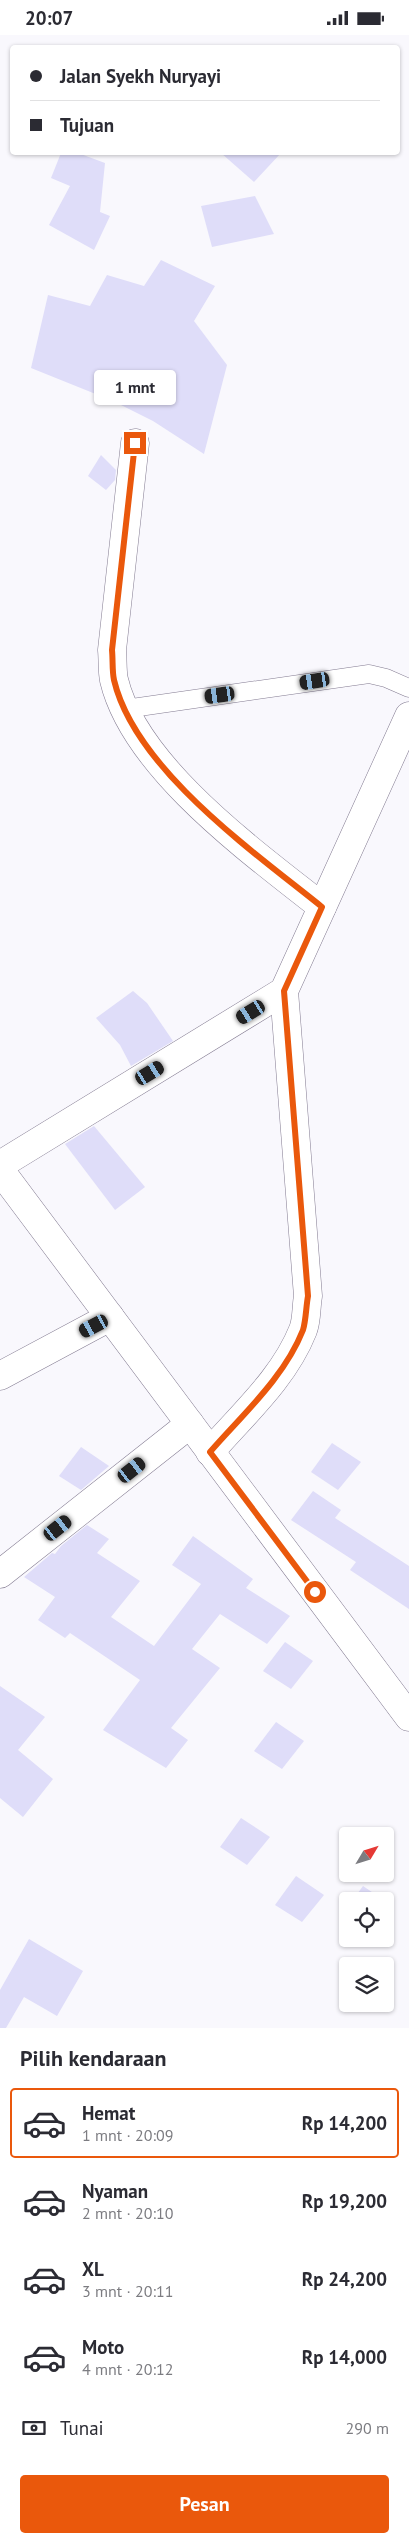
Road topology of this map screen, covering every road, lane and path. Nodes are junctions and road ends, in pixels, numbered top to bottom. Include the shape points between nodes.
1 (135, 443) dead end
2 (409, 688) edge
3 (125, 709) junction
4 (409, 716) edge
5 (322, 907) junction
6 (284, 991) junction
7 (0, 1165) edge
8 (0, 1170) edge
9 (110, 1317) junction
10 (0, 1376) edge
11 (190, 1424) junction
12 (210, 1452) junction
13 (0, 1574) edge
14 (409, 1717) edge

1 - 3 street via 112,650 114,680
2 - 3 lane via 369,674
3 - 5 street via 146,743 202,809
4 - 5 street
5 - 6 street
6 - 7 street
6 - 12 street via 308,1296 304,1328 272,1382
8 - 9 street
9 - 10 street
9 - 11 street
11 - 12 street
11 - 13 street
12 - 14 street

